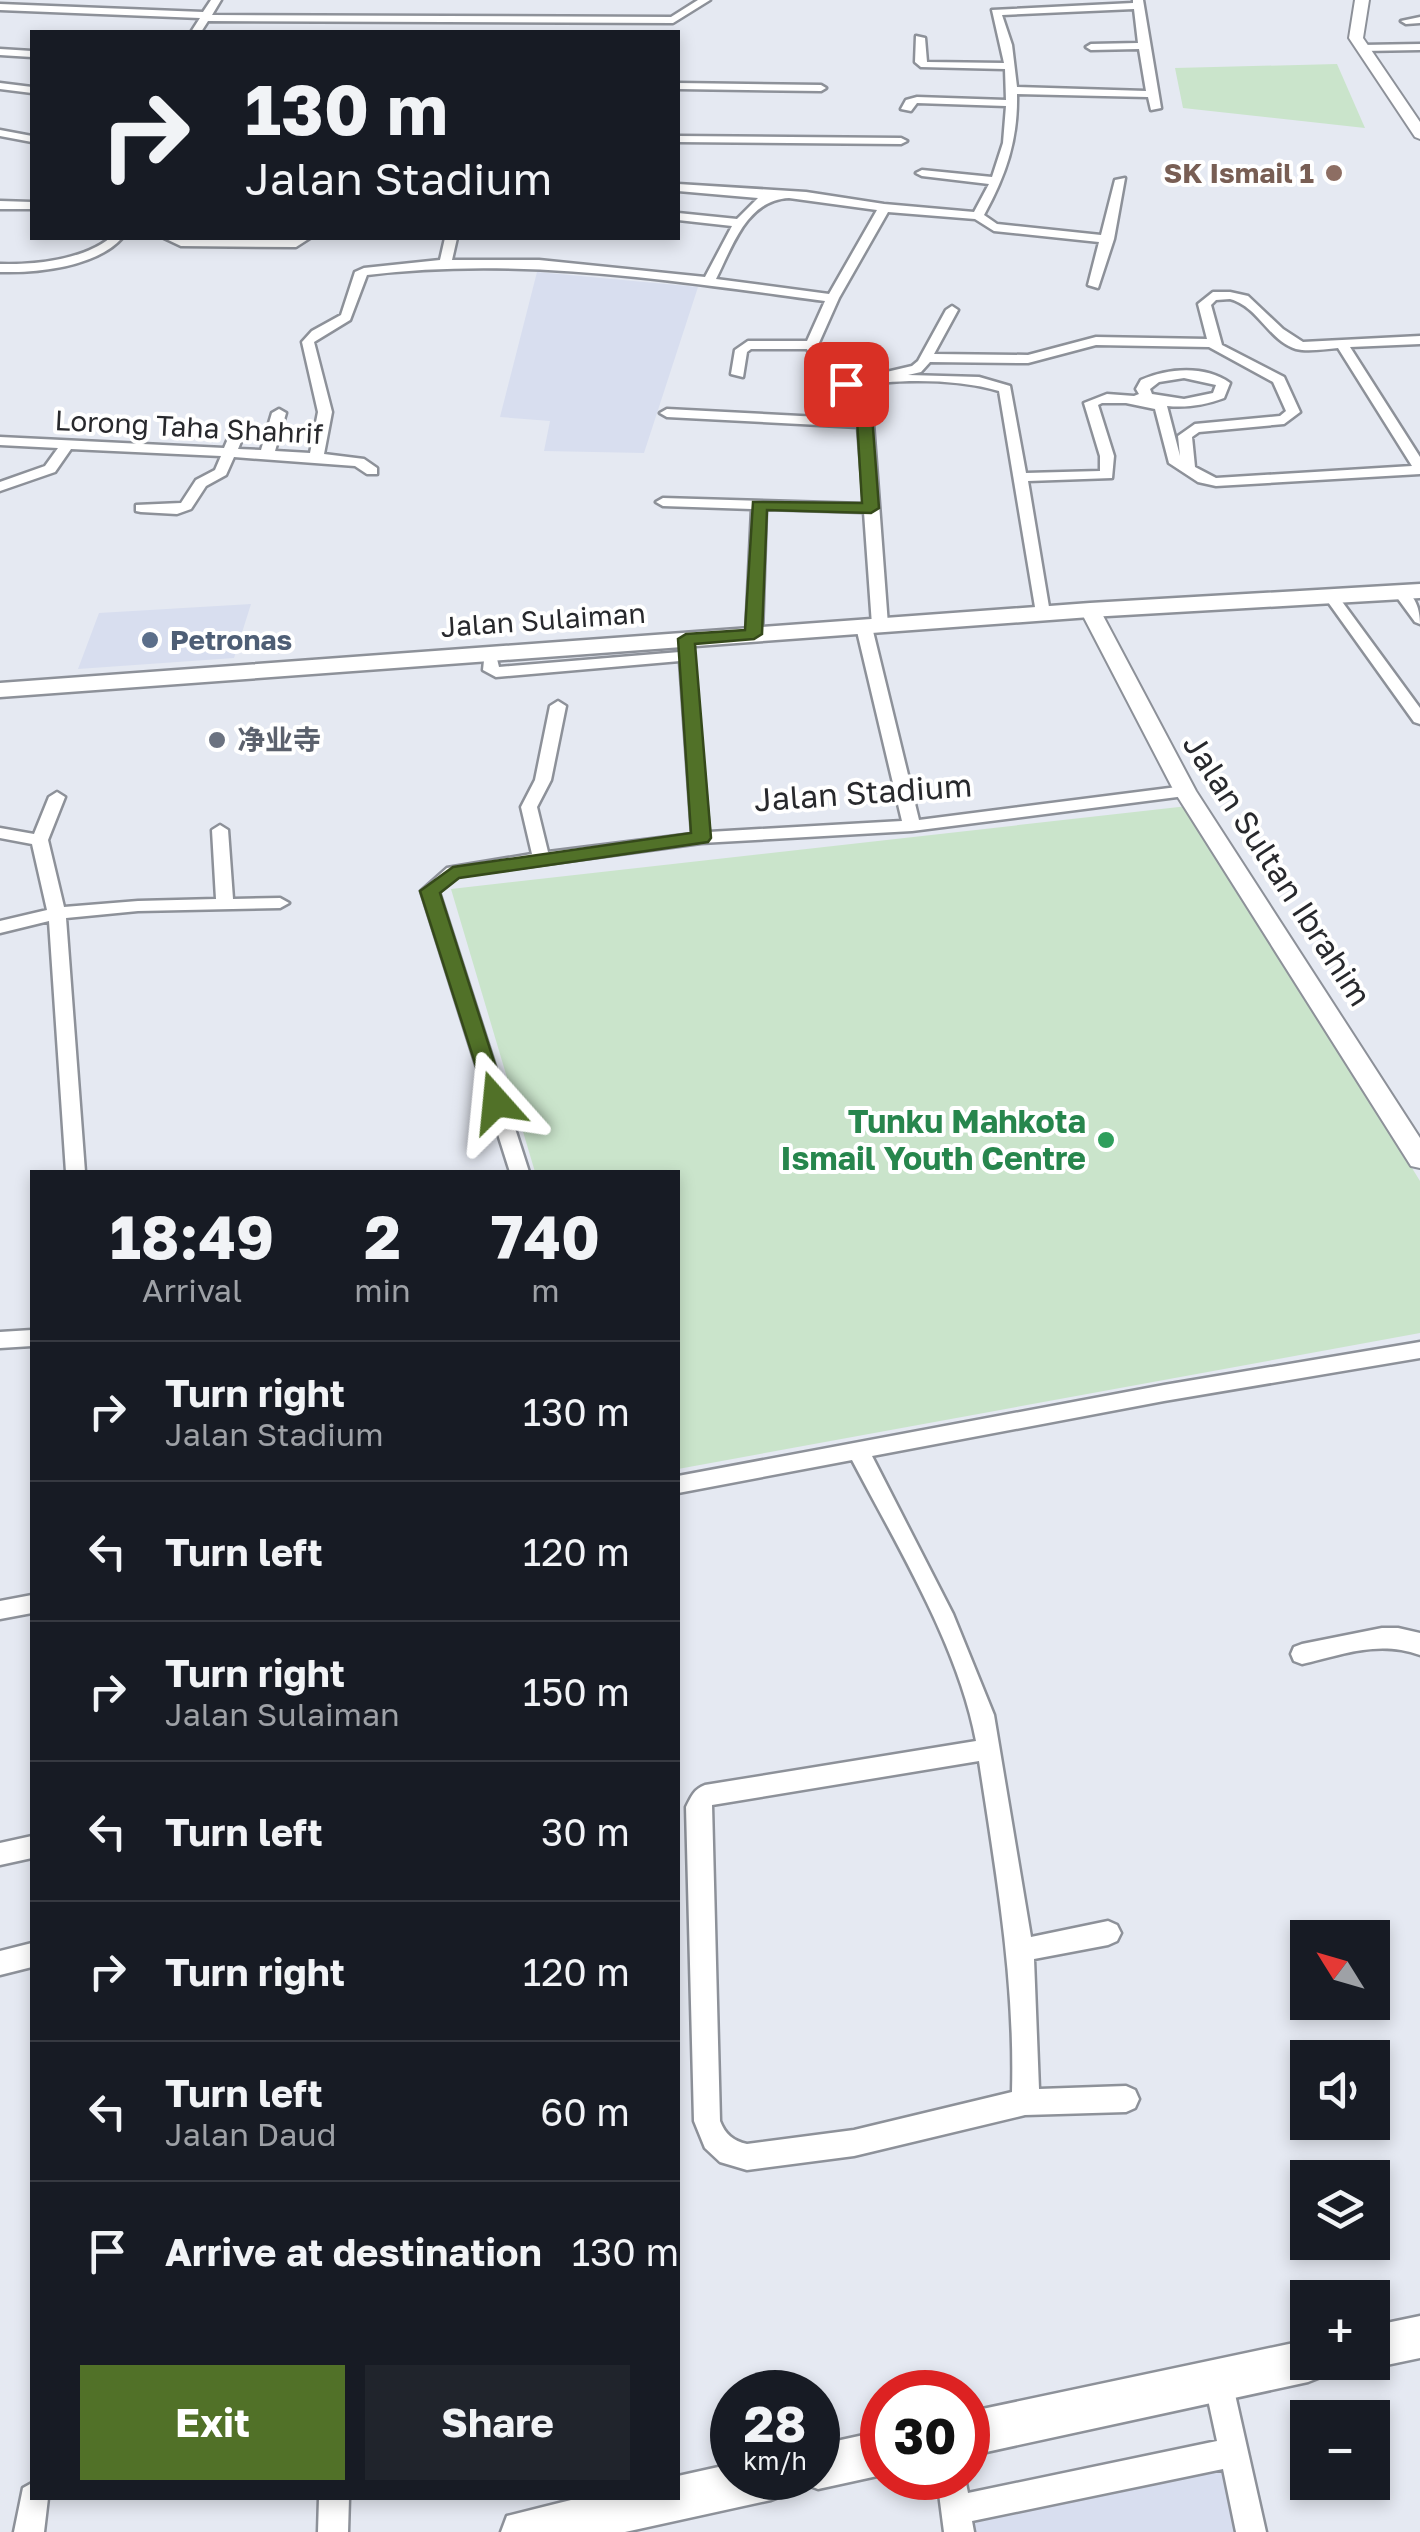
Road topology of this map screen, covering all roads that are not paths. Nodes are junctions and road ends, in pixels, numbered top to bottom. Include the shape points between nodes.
1 (216, 0) edge
2 (704, 0) edge
3 (1362, 0) edge
4 (1138, 3) edge
5 (0, 7) edge
6 (206, 16) junction
7 (446, 20) junction
8 (1406, 20) dead end
9 (1420, 20) edge
10 (617, 21) edge
11 (197, 30) edge
12 (443, 30) edge
13 (920, 38) dead end
14 (1144, 46) junction
15 (1091, 47) dead end
16 (1420, 47) edge
17 (1362, 48) junction
18 (0, 52) edge
19 (30, 54) edge
20 (1010, 66) junction
21 (0, 86) edge
22 (680, 86) edge
23 (820, 88) dead end
24 (30, 90) edge
25 (1152, 94) junction
26 (1010, 96) junction
27 (906, 108) dead end
28 (1155, 108) dead end
29 (1418, 127) edge
30 (0, 133) edge
31 (30, 139) edge
32 (680, 139) edge
33 (901, 140) dead end
34 (922, 173) dead end
35 (1121, 180) dead end
36 (996, 181) junction
37 (680, 187) edge
38 (774, 196) junction
39 (0, 205) edge
40 (30, 206) edge
41 (884, 208) junction
42 (680, 216) edge
43 (978, 216) junction
44 (741, 222) junction
45 (1108, 239) junction
46 (115, 240) edge
47 (176, 240) edge
48 (301, 240) edge
49 (451, 240) edge
50 (445, 264) junction
51 (0, 268) edge
52 (708, 283) junction
53 (1094, 285) dead end
54 (833, 298) junction
55 (952, 310) dead end
56 (1420, 340) edge
57 (1214, 344) junction
58 (812, 345) junction
59 (1343, 346) junction
60 (926, 358) junction
61 (738, 374) dead end
62 (886, 378) junction
63 (846, 384) junction
64 (1141, 398) junction
65 (279, 413) dead end
66 (667, 413) dead end
67 (866, 423) junction
68 (240, 427) dead end
69 (0, 441) edge
70 (66, 446) junction
71 (230, 452) junction
72 (266, 454) junction
73 (316, 456) junction
74 (1420, 469) edge
75 (1188, 470) junction
76 (372, 472) dead end
77 (1021, 477) junction
78 (0, 487) edge
79 (664, 502) dead end
80 (759, 505) junction
81 (141, 508) dead end
82 (871, 508) junction
83 (1410, 592) edge
84 (1330, 595) junction
85 (1090, 610) junction
86 (1043, 613) junction
87 (1420, 619) edge
88 (872, 626) junction
89 (754, 634) junction
90 (687, 648) junction
91 (0, 690) edge
92 (558, 706) dead end
93 (1419, 717) edge
94 (1185, 791) junction
95 (57, 796) dead end
96 (912, 826) junction
97 (220, 830) dead end
98 (0, 833) edge
99 (701, 838) junction
100 (40, 840) junction
101 (541, 858) junction
102 (280, 904) dead end
103 (225, 906) junction
104 (57, 915) junction
105 (0, 927) edge
106 (1420, 1159) edge
107 (76, 1170) edge
108 (518, 1170) edge
109 (30, 1338) edge
110 (0, 1340) edge
111 (1420, 1350) edge
112 (859, 1452) junction
113 (680, 1484) edge
114 (30, 1604) edge
115 (0, 1610) edge
116 (1420, 1645) edge
117 (1302, 1654) dead end
118 (988, 1749) junction
119 (30, 1847) edge
120 (0, 1854) edge
121 (1108, 1934) dead end
122 (1018, 1951) junction
123 (30, 1956) edge
124 (0, 1963) edge
125 (1126, 2099) dead end
126 (1026, 2102) junction
127 (1420, 2337) edge
128 (1390, 2344) edge
129 (1290, 2366) edge
130 (1218, 2381) junction
131 (990, 2429) edge
132 (1233, 2452) junction
133 (710, 2492) edge
134 (680, 2498) edge
135 (33, 2500) edge
136 (334, 2500) edge
137 (672, 2500) edge
138 (957, 2521) edge
139 (537, 2530) edge
140 (30, 2532) edge
141 (333, 2532) edge
142 (1251, 2532) edge

1 - 6 street
2 - 10 street via 678,19
3 - 17 street via 1356,38
4 - 14 street
4 - 20 street via 996,12 1007,34
5 - 6 street
6 - 7 street
6 - 11 street
7 - 10 street
7 - 12 street
8 - 9 street
13 - 20 street via 925,65
14 - 15 street
14 - 25 street
16 - 17 street
17 - 29 street
18 - 19 street
20 - 26 street
21 - 24 street
22 - 23 street
25 - 26 street
25 - 28 street
26 - 27 street via 917,100
26 - 36 street via 1009,144
30 - 31 street
32 - 33 street
34 - 36 street
35 - 45 street
36 - 43 street
37 - 38 street
38 - 41 street
38 - 44 street
39 - 40 street
41 - 43 street
41 - 54 street
42 - 44 street
43 - 45 street via 994,227
44 - 52 street
45 - 53 street
46 - 51 street via 95,253
47 - 48 street
49 - 50 street
50 - 52 street via 545,264
50 - 73 street via 364,272 344,320 311,337 308,349 324,412
52 - 54 street
54 - 58 street
55 - 60 street
56 - 59 street
57 - 59 street via 1204,304 1222,294 1250,300 1291,343
57 - 60 street via 1096,341 1028,359
57 - 75 street via 1278,380 1293,412 1284,420 1189,432
58 - 61 street via 748,345
58 - 63 street
59 - 74 street
60 - 62 street via 916,369
62 - 63 street
62 - 77 street via 979,381 1005,390
63 - 67 street via 863,402
64 - 64 street via 1146,382 1167,375 1223,383 1208,400
64 - 75 street via 1161,407 1174,460
64 - 77 street via 1090,403 1108,475
65 - 72 street
66 - 67 street
67 - 82 street
68 - 71 street
69 - 70 street, Lorong Taha Shahrif
70 - 71 street, Lorong Taha Shahrif
70 - 78 street via 50,469
71 - 72 street, Lorong Taha Shahrif
71 - 81 street via 221,472 200,483 186,506
72 - 73 street, Lorong Taha Shahrif
73 - 76 street, Lorong Taha Shahrif via 359,462
74 - 75 street via 1216,482
77 - 86 street
79 - 80 street
80 - 82 street
80 - 89 street
82 - 88 street
83 - 84 main road, Jalan Sulaiman
83 - 87 street
84 - 85 main road, Jalan Sulaiman
84 - 93 street
85 - 86 main road, Jalan Sulaiman
85 - 94 street, Jalan Sultan Ibrahim
86 - 88 main road, Jalan Sulaiman
88 - 89 main road, Jalan Sulaiman
88 - 96 street
89 - 90 main road, Jalan Sulaiman
90 - 91 main road, Jalan Sulaiman via 490,654
90 - 99 street
92 - 101 street via 543,780 530,808
94 - 96 street, Jalan Stadium
94 - 106 street, Jalan Sultan Ibrahim
95 - 100 street
96 - 99 street, Jalan Stadium
97 - 103 street
98 - 100 street
99 - 101 street, Jalan Stadium
100 - 104 street
101 - 108 street, Jalan Stadium via 453,872 430,891
102 - 103 street
103 - 104 street
104 - 105 street
104 - 107 street
109 - 110 street
111 - 112 street
112 - 113 street
112 - 118 street via 963,1664
114 - 115 street
116 - 117 street via 1396,1636
118 - 122 street
118 - 126 street via 705,1796 698,1807 706,2121 729,2153 747,2157 854,2143
119 - 120 street
121 - 122 street
122 - 126 street
123 - 124 street
125 - 126 street
127 - 128 main road
129 - 130 main road
130 - 131 main road
130 - 132 street
132 - 138 street
132 - 142 street
133 - 134 main road
135 - 140 street
136 - 141 street
137 - 139 main road

